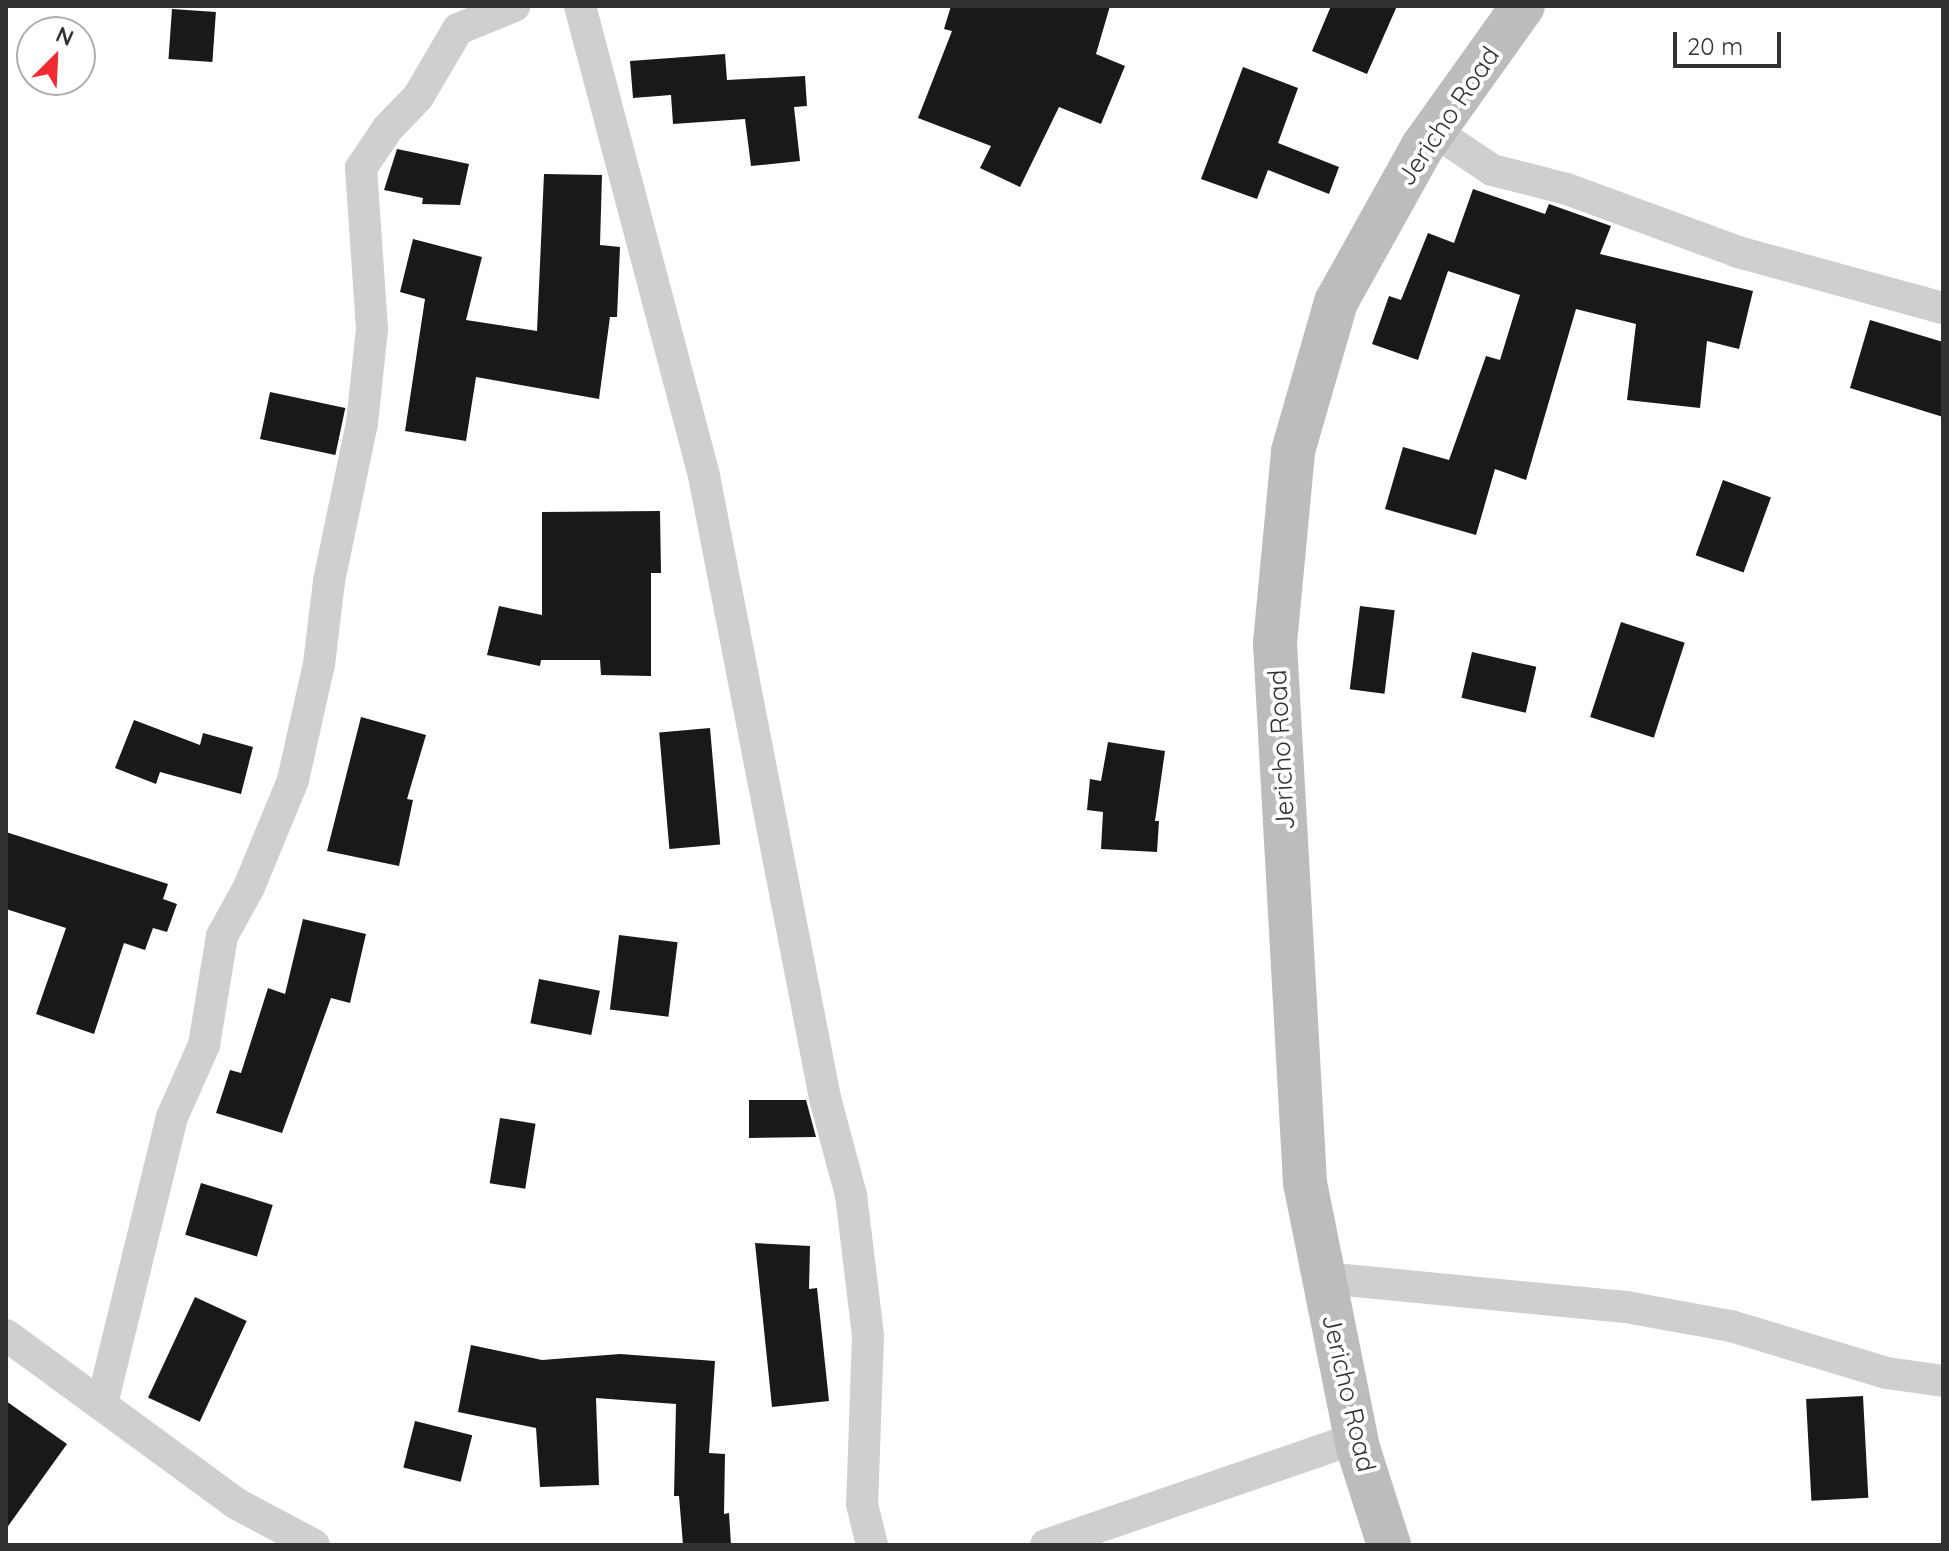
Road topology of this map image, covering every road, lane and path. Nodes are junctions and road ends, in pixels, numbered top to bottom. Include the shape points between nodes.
1 (514, 6) edge
2 (580, 6) edge
3 (1523, 6) edge
4 (1434, 131) junction
5 (1943, 308) edge
6 (1324, 1278) junction
7 (6, 1335) edge
8 (1943, 1381) edge
9 (102, 1404) junction
10 (1356, 1438) junction
11 (268, 1533) edge
12 (314, 1545) edge
13 (872, 1545) edge
14 (1046, 1545) edge
15 (1389, 1545) edge

1 - 9 street via 458,29 418,97 361,168 372,329 362,423 329,581 319,664 293,780 249,887 222,936 204,1045 172,1117
2 - 13 street via 704,476 825,1098 851,1195 868,1336 862,1504
3 - 4 street, Jericho Road
4 - 5 street via 1492,170 1567,189 1738,252
4 - 6 street, Jericho Road via 1336,302 1293,451 1275,643 1305,1183
6 - 8 street via 1626,1307 1731,1326 1887,1373
6 - 10 street, Jericho Road
7 - 9 street
9 - 11 street
10 - 14 street
10 - 15 street, Jericho Road
11 - 12 street

